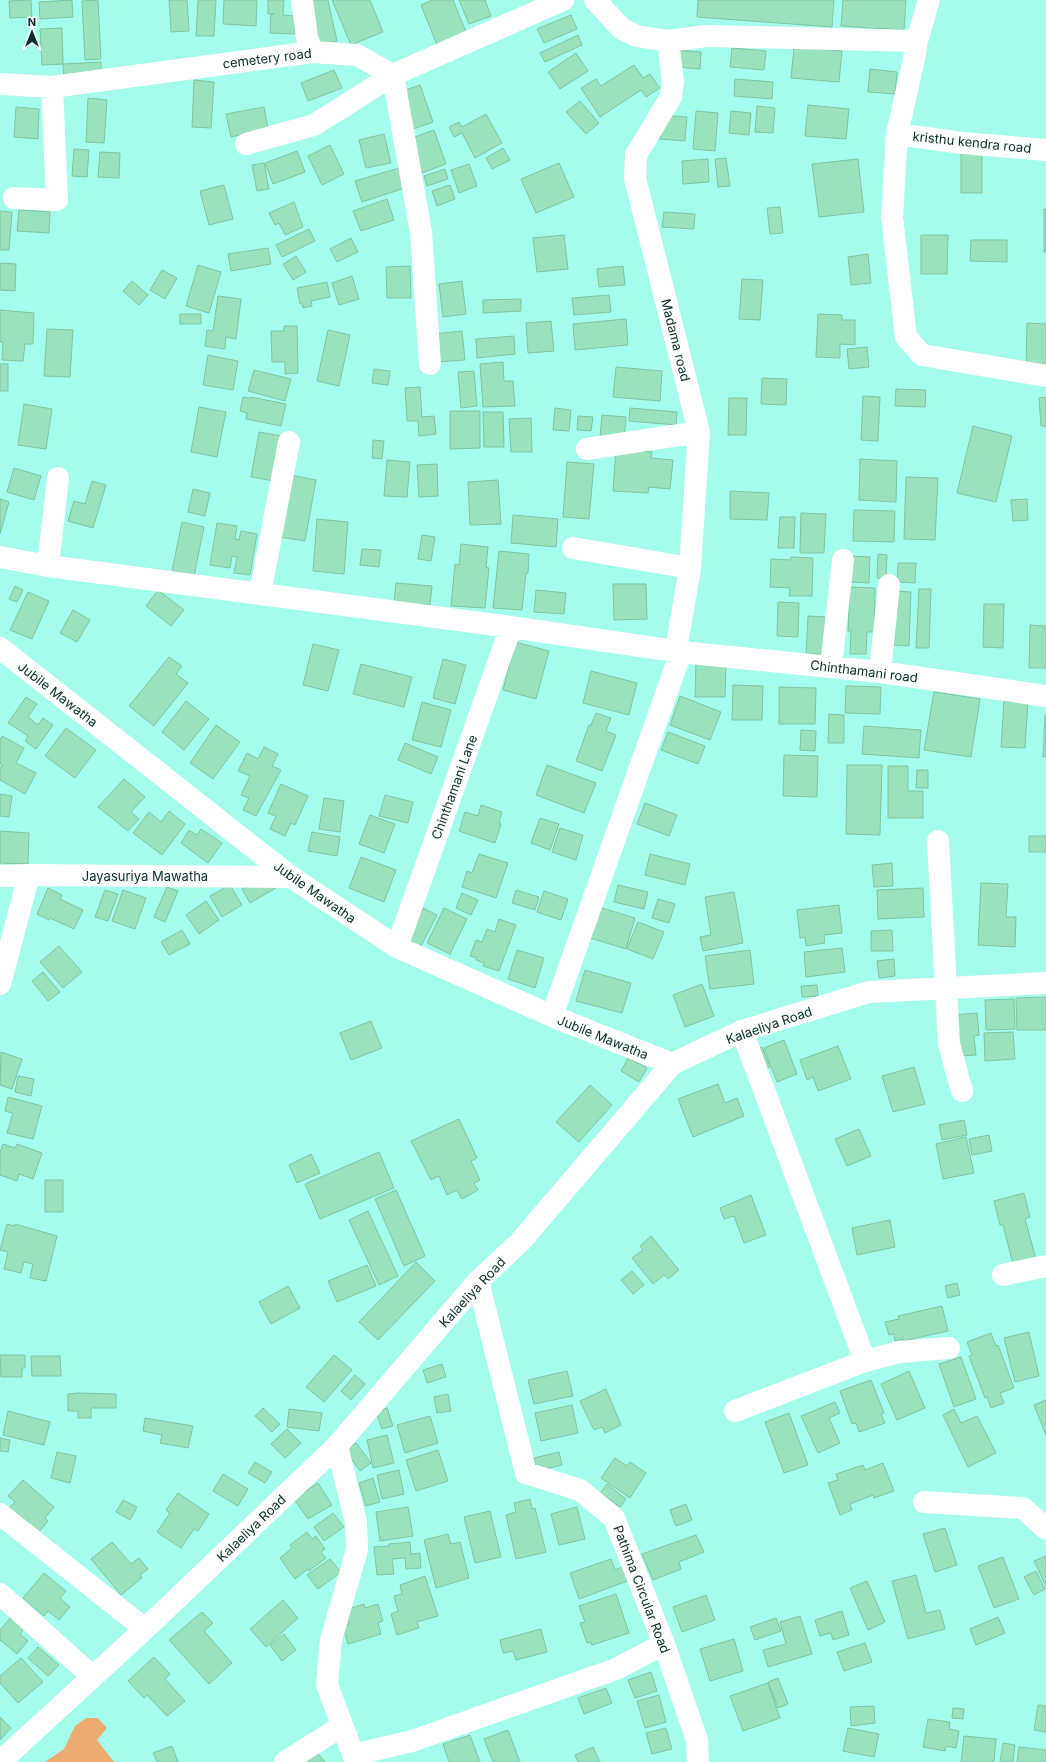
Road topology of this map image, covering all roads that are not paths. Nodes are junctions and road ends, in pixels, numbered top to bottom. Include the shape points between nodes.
1 (302, 0) edge
2 (563, 0) edge
3 (595, 0) edge
4 (929, 0) edge
5 (668, 41) junction
6 (917, 41) junction
7 (312, 52) junction
8 (393, 75) junction
9 (0, 84) edge
10 (52, 88) junction
11 (897, 134) junction
12 (246, 144) dead end
13 (1046, 150) edge
14 (14, 198) dead end
15 (430, 364) dead end
16 (1046, 376) edge
17 (699, 432) junction
18 (289, 442) dead end
19 (587, 449) dead end
20 (58, 478) dead end
21 (573, 548) dead end
22 (0, 557) edge
23 (843, 560) dead end
24 (48, 566) junction
25 (690, 568) junction
26 (889, 585) dead end
27 (260, 594) junction
28 (511, 627) junction
29 (0, 648) edge
30 (678, 651) junction
31 (831, 666) junction
32 (880, 672) junction
33 (1046, 696) edge
34 (938, 842) dead end
35 (29, 875) junction
36 (0, 876) edge
37 (291, 877) junction
38 (397, 948) junction
39 (1046, 983) edge
40 (0, 984) edge
41 (946, 988) junction
42 (552, 1016) junction
43 (742, 1031) junction
44 (672, 1064) junction
45 (962, 1091) dead end
46 (1046, 1266) edge
47 (1003, 1275) dead end
48 (478, 1281) junction
49 (950, 1348) dead end
50 (865, 1361) junction
51 (736, 1411) dead end
52 (338, 1446) junction
53 (924, 1502) dead end
54 (0, 1514) edge
55 (1046, 1529) edge
56 (0, 1594) edge
57 (145, 1629) junction
58 (664, 1644) junction
59 (92, 1676) junction
60 (342, 1726) junction
61 (354, 1758) edge
62 (0, 1762) edge
63 (284, 1762) edge
64 (698, 1762) edge

1 - 7 street via 307,37
2 - 8 street
3 - 5 street via 622,29 637,36
4 - 6 street
5 - 6 street via 706,36
5 - 17 street, Madama road via 673,82 671,97 636,155 635,178
6 - 11 street
7 - 8 street, cemetery road via 357,55
7 - 10 street, cemetery road
8 - 12 street via 314,125
8 - 15 street via 421,232
9 - 10 street, cemetery road
10 - 14 street via 57,200
11 - 13 street, kristhu kendra road
11 - 16 street via 892,217 906,337 922,356
17 - 19 street
17 - 25 street, Madama road
18 - 27 street
20 - 24 street
21 - 25 street
22 - 24 street, Chinthamani road
23 - 31 street
24 - 27 street, Chinthamani road
25 - 30 street, Madama road
26 - 32 street
27 - 28 street, Chinthamani road
28 - 30 street, Chinthamani road
28 - 38 street, Chinthamani Lane
29 - 37 street, Jubile Mawatha
30 - 31 street, Chinthamani road
30 - 42 street, Madama road
31 - 32 street, Chinthamani road
32 - 33 street, Chinthamani road
34 - 41 street
35 - 36 street, Jayasuriya Mawatha
35 - 37 street, Jayasuriya Mawatha
35 - 40 street
37 - 38 street, Jubile Mawatha
38 - 42 street, Jubile Mawatha
39 - 41 street, Kalaeliya Road
41 - 43 street, Kalaeliya Road via 869,992
41 - 45 street via 950,1044
42 - 44 street, Jubile Mawatha
43 - 44 street, Kalaeliya Road
43 - 50 street
44 - 48 street, Kalaeliya Road via 520,1242
46 - 47 street
48 - 52 street, Kalaeliya Road
48 - 58 street, Pathima Circular Road via 526,1474 580,1490 614,1518
49 - 50 street via 899,1352
50 - 51 street
52 - 57 street, Kalaeliya Road
52 - 60 street via 356,1522 356,1550 331,1640 328,1677 328,1685
53 - 55 street via 1023,1508
54 - 57 street
56 - 59 street
57 - 59 street, Kalaeliya Road
58 - 61 street via 616,1669 412,1741
58 - 64 street, Pathima Circular Road via 697,1740
59 - 62 street, Kalaeliya Road
60 - 61 street
60 - 63 street

